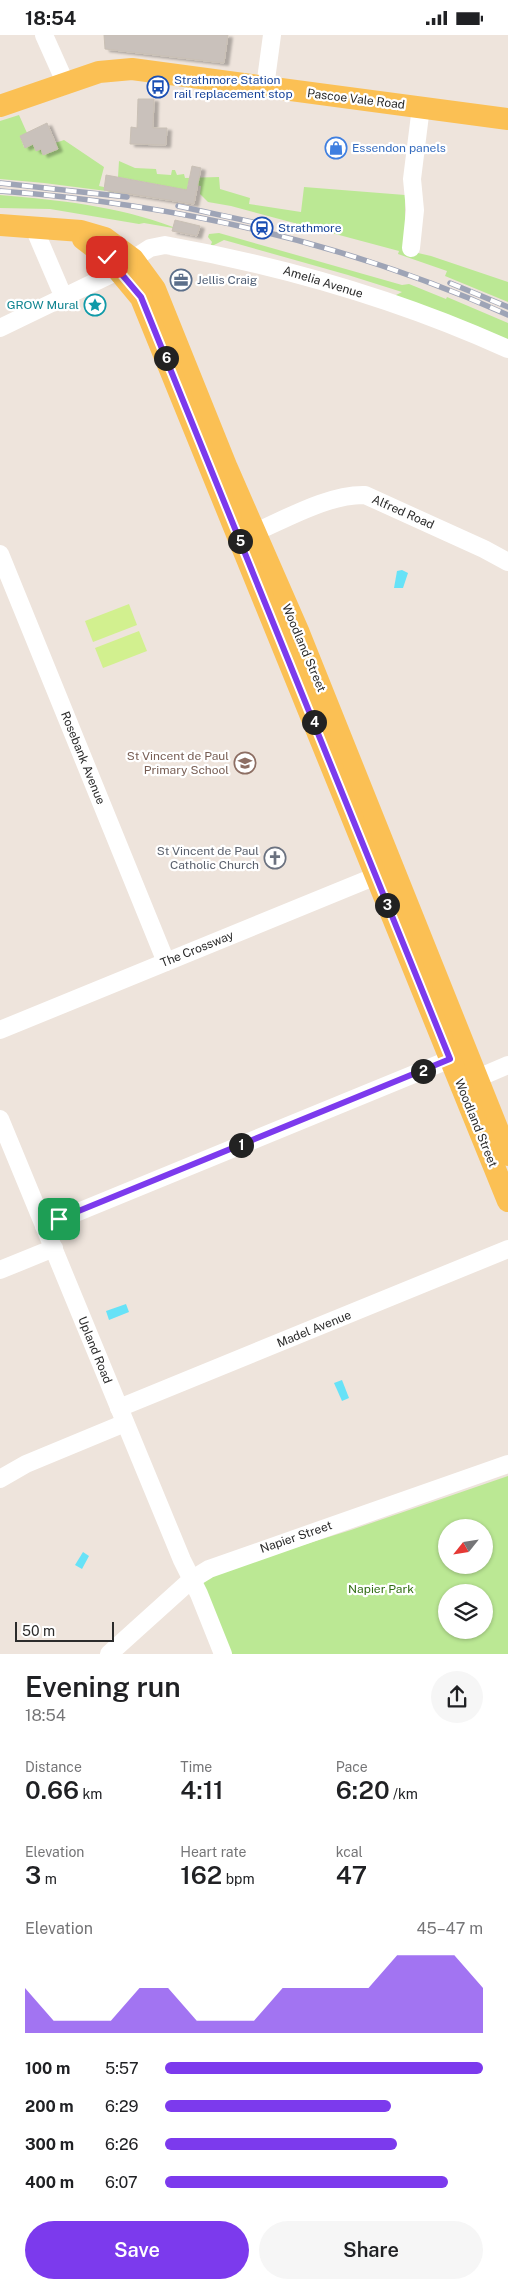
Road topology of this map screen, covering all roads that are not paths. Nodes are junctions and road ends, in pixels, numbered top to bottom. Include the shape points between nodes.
1 (44, 35) edge
2 (272, 35) edge
3 (65, 82) junction
4 (265, 87) junction
5 (0, 106) edge
6 (421, 107) junction
7 (508, 119) edge
8 (0, 225) edge
9 (43, 229) junction
10 (411, 248) dead end
11 (127, 265) junction
12 (64, 298) junction
13 (0, 328) edge
14 (508, 349) edge
15 (247, 536) junction
16 (0, 554) edge
17 (508, 561) edge
18 (384, 873) junction
19 (166, 962) junction
20 (0, 1030) edge
21 (459, 1056) junction
22 (508, 1065) edge
23 (469, 1081) junction
24 (0, 1119) edge
25 (508, 1155) edge
26 (508, 1201) edge
27 (44, 1226) junction
28 (54, 1248) junction
29 (508, 1249) edge
30 (0, 1270) edge
31 (122, 1415) junction
32 (508, 1464) edge
33 (0, 1479) edge
34 (191, 1580) junction
35 (110, 1654) edge
36 (223, 1654) edge

1 - 3 street
2 - 4 street
3 - 4 main road, Pascoe Vale Road via 99,72 132,69
3 - 5 main road, Pascoe Vale Road
4 - 6 main road, Pascoe Vale Road
6 - 7 main road, Pascoe Vale Road
6 - 10 street via 412,179 415,210
8 - 9 main road, Woodland Street
9 - 11 main road, Woodland Street via 75,235
9 - 12 street
11 - 12 street, Amelia Avenue
11 - 14 street, Amelia Avenue via 150,248 165,245 267,266 408,310
11 - 15 main road, Woodland Street
12 - 13 street, Amelia Avenue
15 - 17 street, Alfred Road via 329,501 365,495
15 - 18 main road, Woodland Street via 299,633
16 - 19 street, Rosebank Avenue
18 - 19 street, The Crossway
18 - 21 main road, Woodland Street
19 - 20 street, The Crossway
21 - 23 main road, Woodland Street
21 - 27 street
22 - 23 street
23 - 25 main road, Woodland Street
23 - 26 main road, Woodland Street
24 - 27 street, Upland Road
27 - 28 street, Upland Road
28 - 30 street
28 - 31 street, Upland Road
29 - 31 street, Madel Avenue
31 - 33 street, Madel Avenue
31 - 34 street, Upland Road
32 - 34 street, Napier Street via 230,1560
34 - 35 street, Napier Street
34 - 36 street, Upland Road

